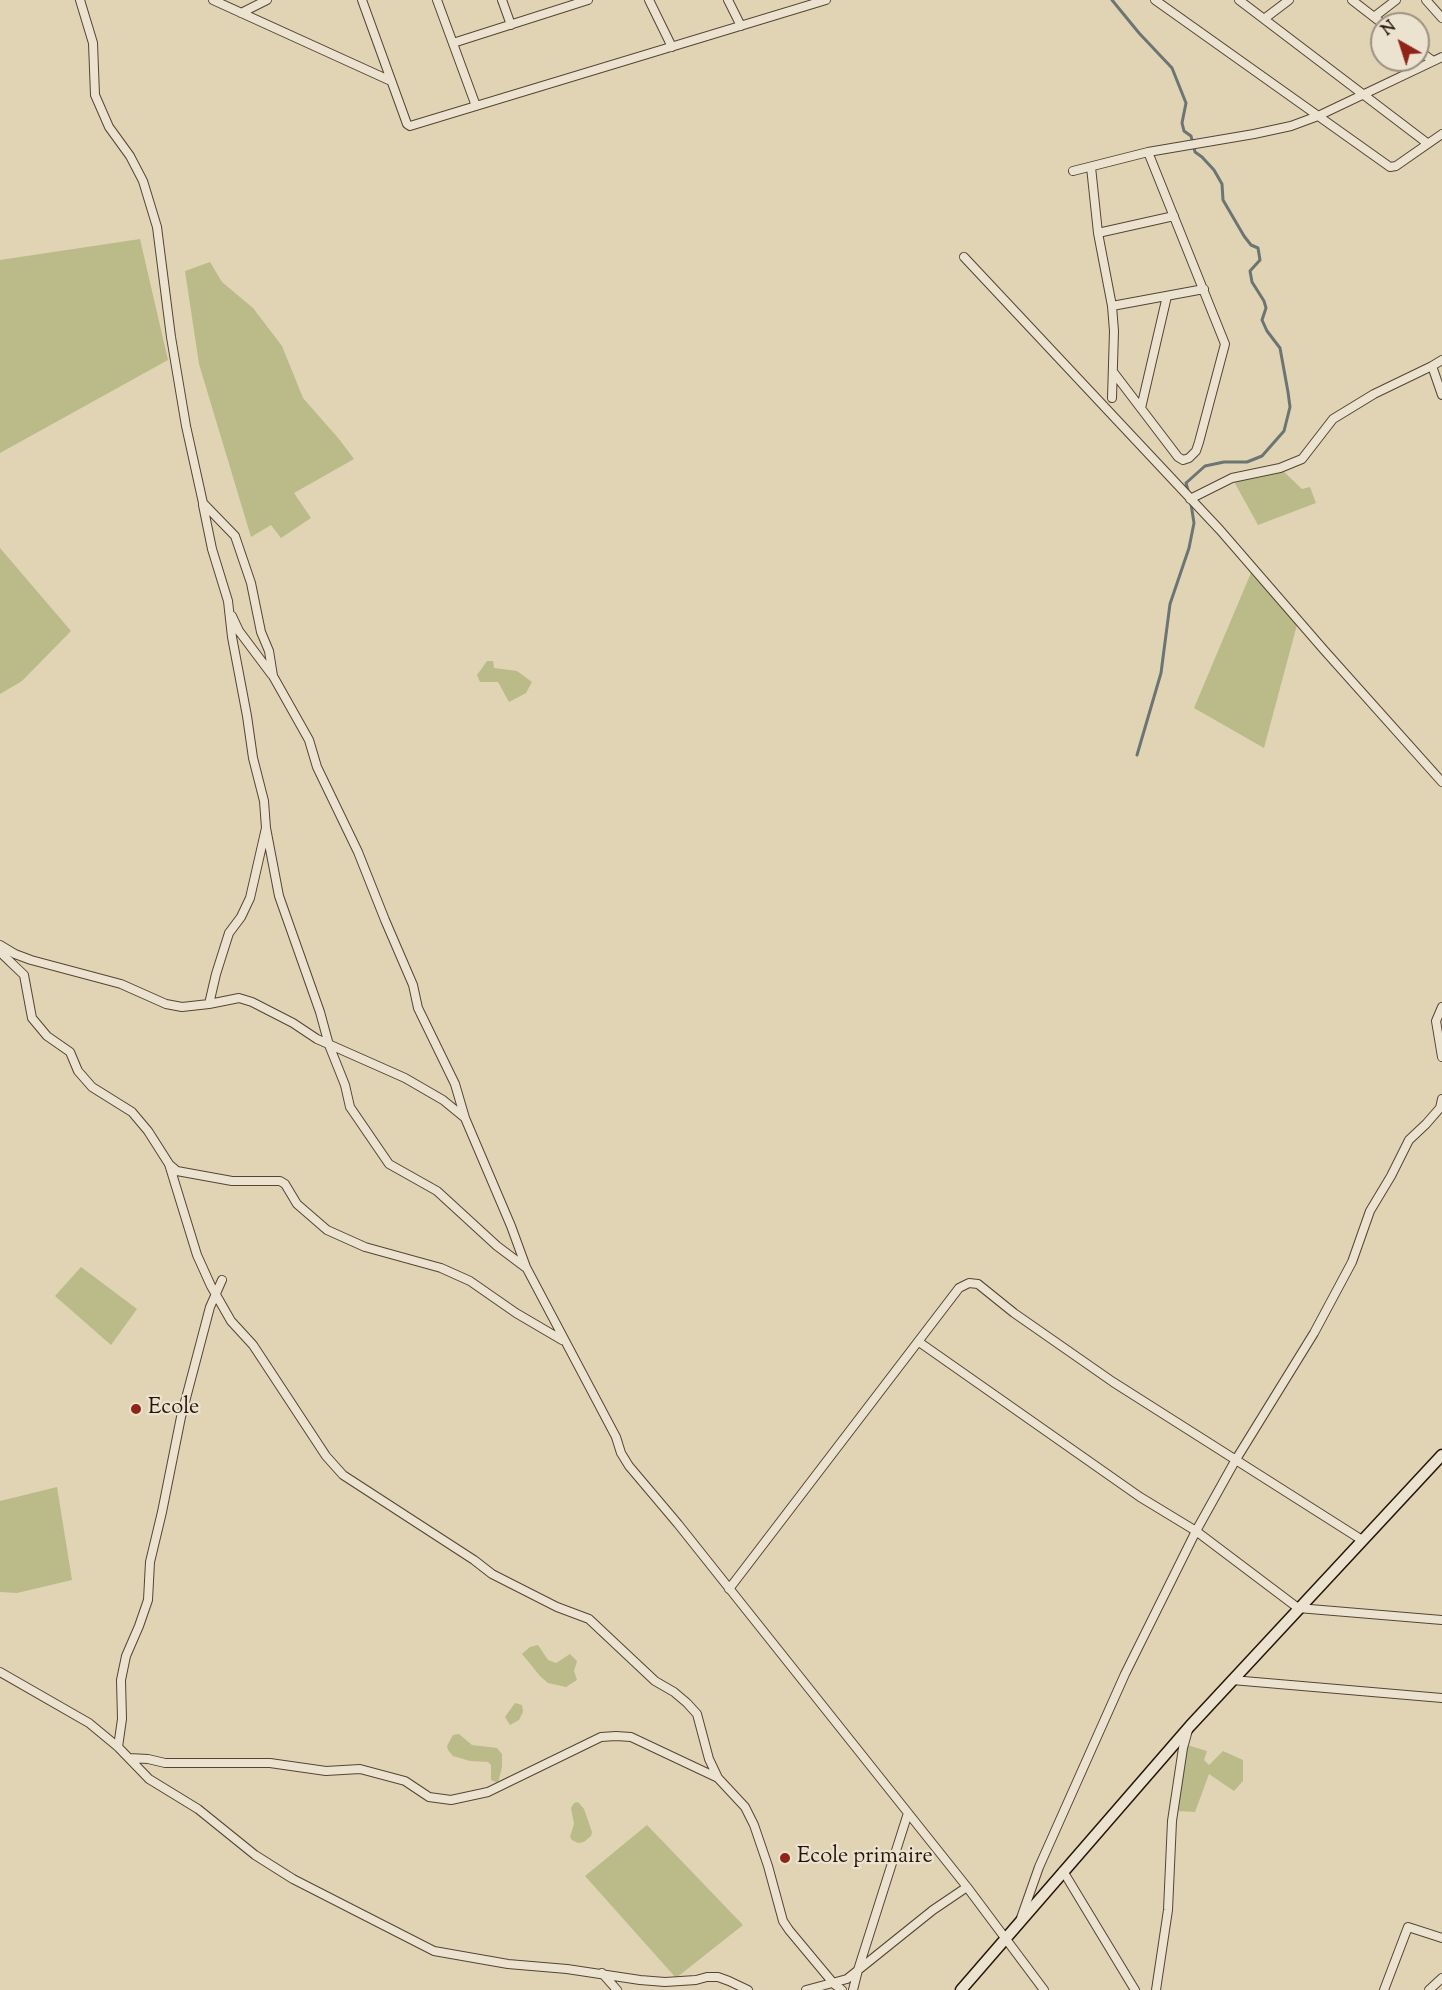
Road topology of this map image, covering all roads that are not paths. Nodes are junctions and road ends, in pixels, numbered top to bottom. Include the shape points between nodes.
1 (81, 0) edge
2 (213, 0) edge
3 (267, 0) edge
4 (362, 0) edge
5 (437, 0) edge
6 (502, 0) edge
7 (649, 0) edge
8 (728, 0) edge
9 (826, 0) edge
10 (1155, 0) edge
11 (1239, 0) edge
12 (1289, 0) edge
13 (1352, 0) edge
14 (1396, 0) edge
15 (1426, 0) edge
16 (584, 1) edge
17 (808, 2) edge
18 (1380, 12) edge
19 (241, 13) junction
20 (1370, 14) edge
21 (1442, 18) edge
22 (1264, 19) junction
23 (511, 25) junction
24 (741, 26) junction
25 (453, 43) junction
26 (672, 46) junction
27 (1442, 57) edge
28 (1430, 60) edge
29 (1433, 62) junction
30 (391, 81) junction
31 (1363, 94) junction
32 (476, 106) junction
33 (1318, 116) junction
34 (1442, 134) edge
35 (1427, 143) junction
36 (1148, 152) junction
37 (1091, 167) junction
38 (1073, 171) dead end
39 (1174, 216) junction
40 (1098, 233) junction
41 (964, 257) dead end
42 (1204, 289) junction
43 (1167, 296) junction
44 (1112, 306) junction
45 (1442, 360) edge
46 (1432, 366) junction
47 (1114, 373) junction
48 (1442, 395) edge
49 (1112, 398) dead end
50 (1141, 408) junction
51 (1190, 499) junction
52 (203, 503) junction
53 (230, 612) junction
54 (273, 676) junction
55 (1442, 782) edge
56 (266, 828) junction
57 (0, 945) edge
58 (0, 952) edge
59 (209, 1004) junction
60 (1442, 1007) edge
61 (329, 1045) junction
62 (1442, 1057) edge
63 (1442, 1099) edge
64 (465, 1118) junction
65 (169, 1164) junction
66 (526, 1267) junction
67 (222, 1280) dead end
68 (217, 1294) junction
69 (565, 1342) junction
70 (919, 1342) junction
71 (1442, 1455) edge
72 (1236, 1461) junction
73 (1196, 1531) junction
74 (1362, 1540) junction
75 (729, 1589) junction
76 (1298, 1608) junction
77 (1442, 1620) edge
78 (0, 1672) edge
79 (1232, 1680) junction
80 (1442, 1698) edge
81 (1190, 1726) junction
82 (117, 1747) junction
83 (129, 1758) junction
84 (718, 1778) junction
85 (908, 1813) junction
86 (1063, 1871) junction
87 (967, 1887) junction
88 (1018, 1925) junction
89 (1007, 1938) junction
90 (1442, 1938) edge
91 (858, 1970) junction
92 (603, 1973) junction
93 (1441, 1982) edge
94 (834, 1984) junction
95 (617, 1990) edge
96 (748, 1990) edge
97 (806, 1990) edge
98 (842, 1990) edge
99 (853, 1990) edge
100 (961, 1990) edge
101 (1044, 1990) edge
102 (1135, 1990) edge
103 (1156, 1990) edge
104 (1384, 1990) edge
105 (1429, 1990) edge

1 - 52 street via 93,43 95,95 109,127 143,181 157,227 171,337
2 - 19 street
3 - 19 street
4 - 30 street
5 - 25 street
6 - 23 street
7 - 26 street
8 - 24 street
9 - 17 street
10 - 33 street
11 - 22 street
12 - 22 street
13 - 20 street
14 - 18 street
15 - 21 street
16 - 23 street
17 - 24 street
19 - 30 street
22 - 31 street
23 - 25 street
24 - 26 street
25 - 32 street
26 - 32 street
27 - 29 street
28 - 29 street
29 - 31 street
30 - 32 street via 410,126
31 - 33 street
31 - 35 street
33 - 35 street via 1390,166 1396,166
33 - 36 street via 1254,134
34 - 35 street
36 - 37 street
36 - 39 street
37 - 38 street
37 - 40 street
39 - 40 street
39 - 42 street
40 - 44 street
41 - 51 street
42 - 43 street
42 - 50 street via 1225,344 1196,451 1184,460 1179,457
43 - 44 street
43 - 50 street
44 - 47 street
45 - 46 street
46 - 48 street
46 - 51 street via 1333,419 1302,459 1232,478
47 - 49 street
47 - 50 street
51 - 55 street
52 - 53 street
52 - 54 street via 235,536 251,583
53 - 54 street via 239,631
53 - 56 street
54 - 64 street via 309,740 358,852 413,985 418,1008 455,1084
56 - 59 street via 250,897 229,933
56 - 61 street via 279,896
57 - 59 street via 31,960 121,984 166,1004
58 - 65 street via 24,975 32,1018 46,1036 70,1052 78,1071 92,1087 132,1112
59 - 61 street via 239,998 252,1002
60 - 62 street via 1436,1022
61 - 64 street via 405,1078
61 - 66 street via 350,1107 389,1164 436,1191
63 - 72 street via 1440,1108 1409,1140 1370,1211 1352,1263
64 - 66 street
65 - 68 street via 197,1256
65 - 69 street via 177,1171 232,1181 280,1181 297,1204 327,1230 365,1247 433,1265 470,1281
66 - 69 street
67 - 68 street
68 - 82 street via 202,1334 174,1446 150,1562 148,1599 126,1656 123,1719
68 - 84 street via 231,1321 253,1345 326,1456 343,1475 492,1574 589,1619 655,1682 674,1692 697,1714 708,1759
69 - 75 street via 629,1466
70 - 72 street via 959,1288 969,1282 978,1284 1113,1382
70 - 73 street via 1140,1497
70 - 75 street
71 - 74 main road
72 - 73 street
72 - 74 street
73 - 76 street
73 - 88 street via 1125,1674
74 - 76 main road
75 - 85 street
76 - 77 street
76 - 79 main road
78 - 82 street via 89,1724
79 - 80 street
79 - 81 main road
81 - 86 main road
81 - 103 street via 1174,1810
82 - 83 street
83 - 84 street via 172,1763 252,1762 326,1772 360,1769 405,1781 429,1797 451,1800 488,1792 601,1737 616,1736 631,1737
83 - 92 street via 149,1779 198,1809 255,1855 420,1945 508,1964
84 - 94 street via 745,1807 754,1825 783,1921
85 - 87 street
85 - 91 street
86 - 88 main road
86 - 102 street
87 - 89 street
87 - 91 street
88 - 89 main road
89 - 100 main road
89 - 101 street
90 - 104 street via 1408,1927
91 - 94 street
91 - 99 street
92 - 95 street
92 - 96 street via 665,1982 718,1977
93 - 105 street
94 - 97 street
94 - 98 street

